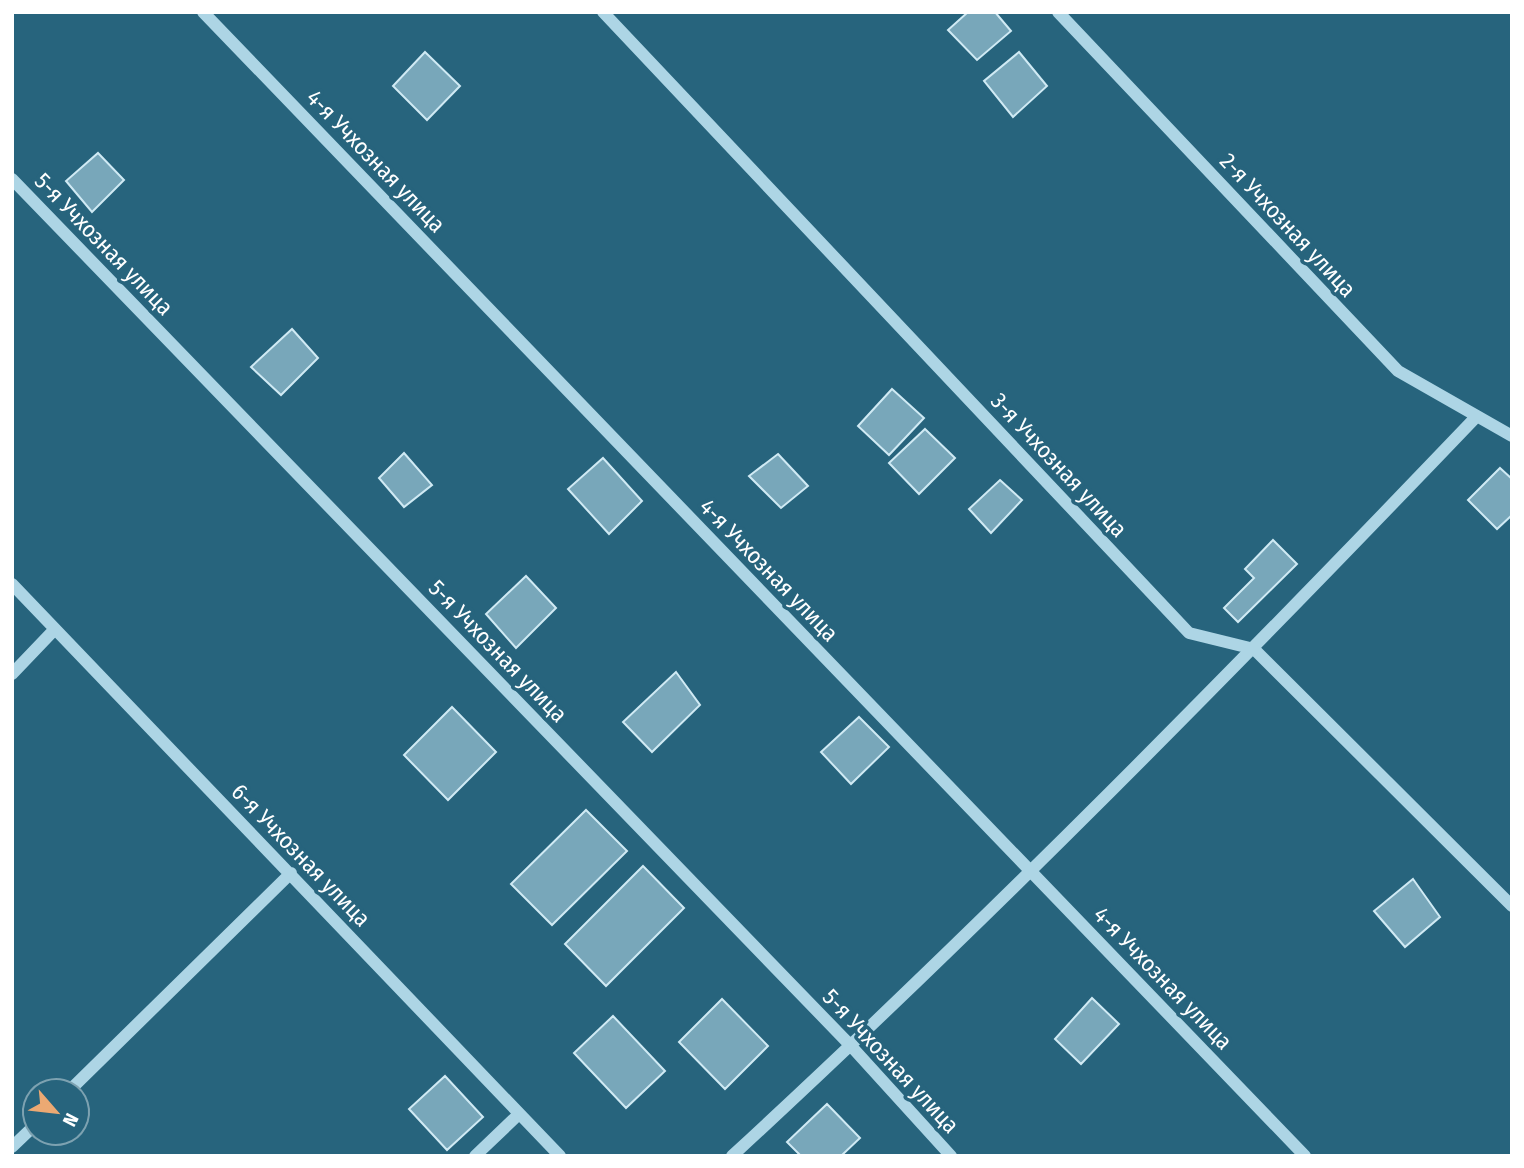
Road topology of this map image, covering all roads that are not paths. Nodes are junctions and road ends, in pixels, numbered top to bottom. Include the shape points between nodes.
1 (204, 12) edge
2 (603, 12) edge
3 (1058, 12) edge
4 (12, 179) edge
5 (1477, 416) junction
6 (1512, 436) edge
7 (12, 584) edge
8 (55, 629) junction
9 (1254, 649) junction
10 (12, 674) edge
11 (1030, 871) junction
12 (290, 873) junction
13 (1512, 906) edge
14 (850, 1046) junction
15 (83, 1077) edge
16 (518, 1115) junction
17 (475, 1156) edge
18 (560, 1156) edge
19 (732, 1156) edge
20 (951, 1156) edge
21 (1305, 1156) edge

1 - 11 street, 4-я Учхозная улица
2 - 9 street, 3-я Учхозная улица via 1189,633
3 - 5 street, 2-я Учхозная улица via 1398,371
4 - 14 street, 5-я Учхозная улица
5 - 6 street, 2-я Учхозная улица
5 - 9 street
7 - 8 street, 6-я Учхозная улица
8 - 10 street
8 - 12 street, 6-я Учхозная улица
9 - 11 street
9 - 13 street
11 - 14 street
11 - 21 street, 4-я Учхозная улица
12 - 15 street
12 - 16 street, 6-я Учхозная улица
14 - 19 street
14 - 20 street, 5-я Учхозная улица
16 - 17 street
16 - 18 street, 6-я Учхозная улица

